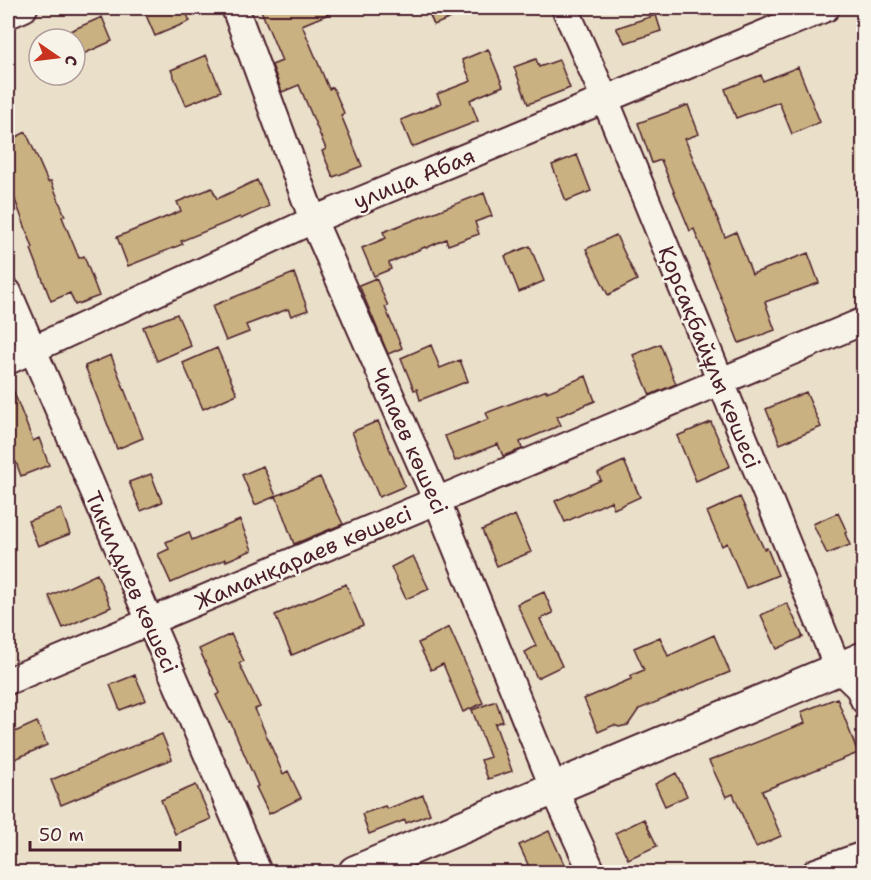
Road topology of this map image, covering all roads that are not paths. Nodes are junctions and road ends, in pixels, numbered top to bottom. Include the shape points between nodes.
1 (24, 8) edge
2 (235, 8) edge
3 (565, 8) edge
4 (826, 8) edge
5 (8, 15) edge
6 (605, 99) junction
7 (313, 220) junction
8 (8, 292) edge
9 (864, 321) edge
10 (32, 351) junction
11 (8, 361) edge
12 (720, 382) junction
13 (437, 501) junction
14 (150, 621) junction
15 (851, 663) edge
16 (8, 681) edge
17 (864, 700) edge
18 (554, 789) junction
19 (864, 855) edge
20 (258, 873) edge
21 (355, 873) edge
22 (592, 873) edge
23 (816, 873) edge

1 - 5 street
2 - 7 street, Чапаев көшесі
3 - 6 street, Қорсақбайұлы көшесі
4 - 6 street, улица Абая
6 - 7 street, улица Абая
6 - 12 street, Қорсақбайұлы көшесі
7 - 10 street, улица Абая
7 - 13 street, Чапаев көшесі
8 - 10 street, Тикилдиев көшесі
9 - 12 street, Жаманқараев көшесі
10 - 11 street, улица Абая
10 - 14 street, Тикилдиев көшесі
12 - 13 street, Жаманқараев көшесі
12 - 15 street, Қорсақбайұлы көшесі
13 - 14 street, Жаманқараев көшесі
13 - 18 street, Чапаев көшесі
14 - 16 street, Жаманқараев көшесі
14 - 20 street, Тикилдиев көшесі
15 - 17 street, Қорсақбайұлы көшесі
15 - 18 main road
18 - 21 main road
18 - 22 street, Чапаев көшесі
19 - 23 street

